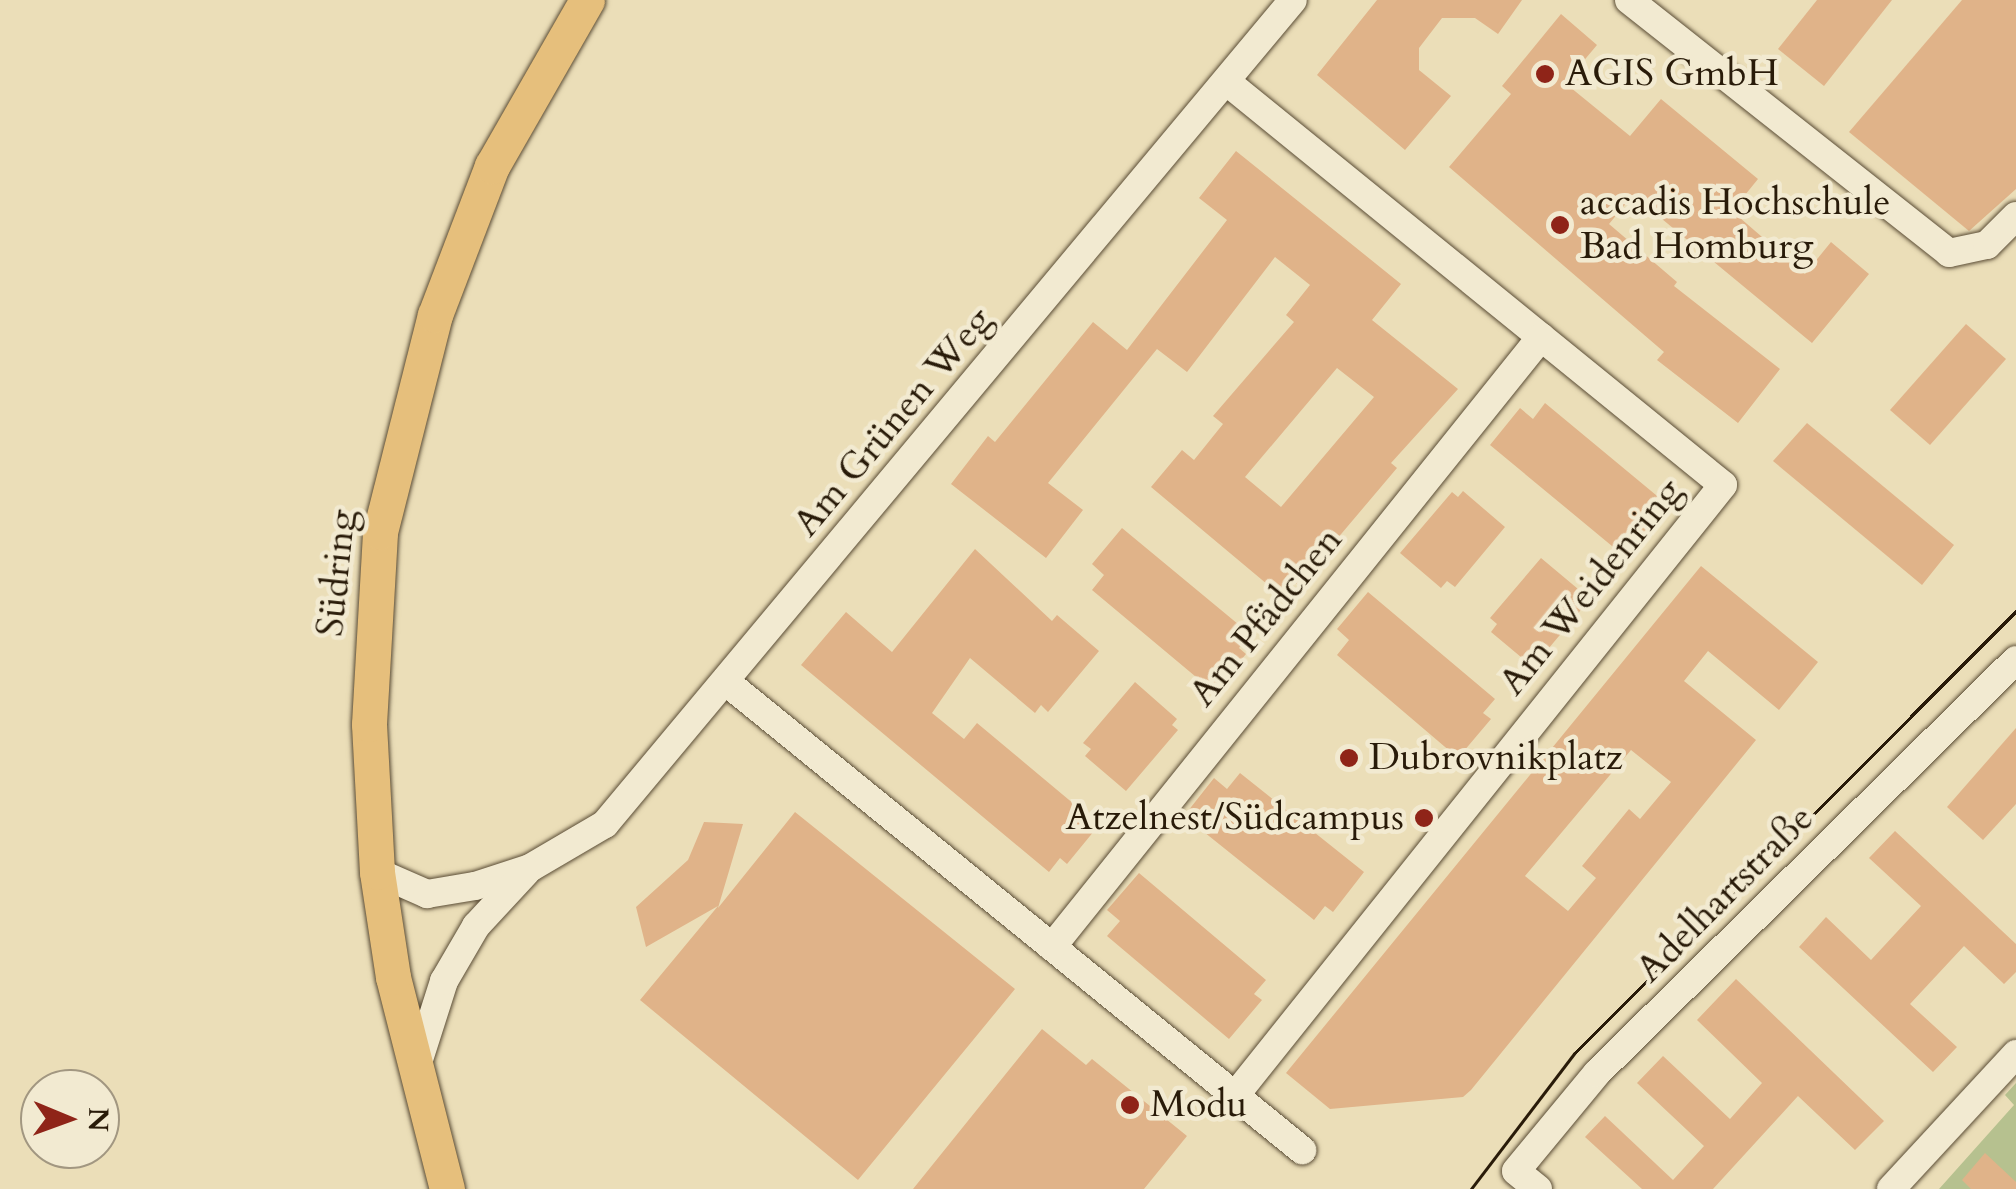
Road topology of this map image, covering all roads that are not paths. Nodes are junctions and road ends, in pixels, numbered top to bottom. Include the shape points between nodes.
1 (587, 0) edge
2 (1292, 0) edge
3 (1629, 0) edge
4 (1227, 82) junction
5 (2016, 216) edge
6 (1541, 337) junction
7 (2016, 660) edge
8 (725, 681) junction
9 (530, 868) junction
10 (377, 872) junction
11 (1052, 947) junction
12 (2016, 1054) edge
13 (415, 1072) junction
14 (1234, 1097) junction
15 (1302, 1150) dead end
16 (448, 1189) edge
17 (1538, 1189) edge
18 (1891, 1189) edge

1 - 10 main road, Südring via 492,166 409,403 380,532 370,650
2 - 4 street, Am Grünen Weg
3 - 5 street via 1949,254 1987,245
4 - 6 street, Am Weidenring
4 - 8 street, Am Grünen Weg
6 - 11 street, Am Pfädchen
6 - 14 street, Am Weidenring via 1723,484
7 - 17 street, Adelhartstraße via 1597,1073 1516,1170
8 - 9 street, Am Grünen Weg via 605,824
8 - 11 street
9 - 10 street, Am Grünen Weg via 427,894
9 - 13 street, Am Grünen Weg via 476,926 444,981
10 - 13 main road, Südring
11 - 14 street
12 - 18 street
13 - 16 main road, Südring
14 - 15 street

